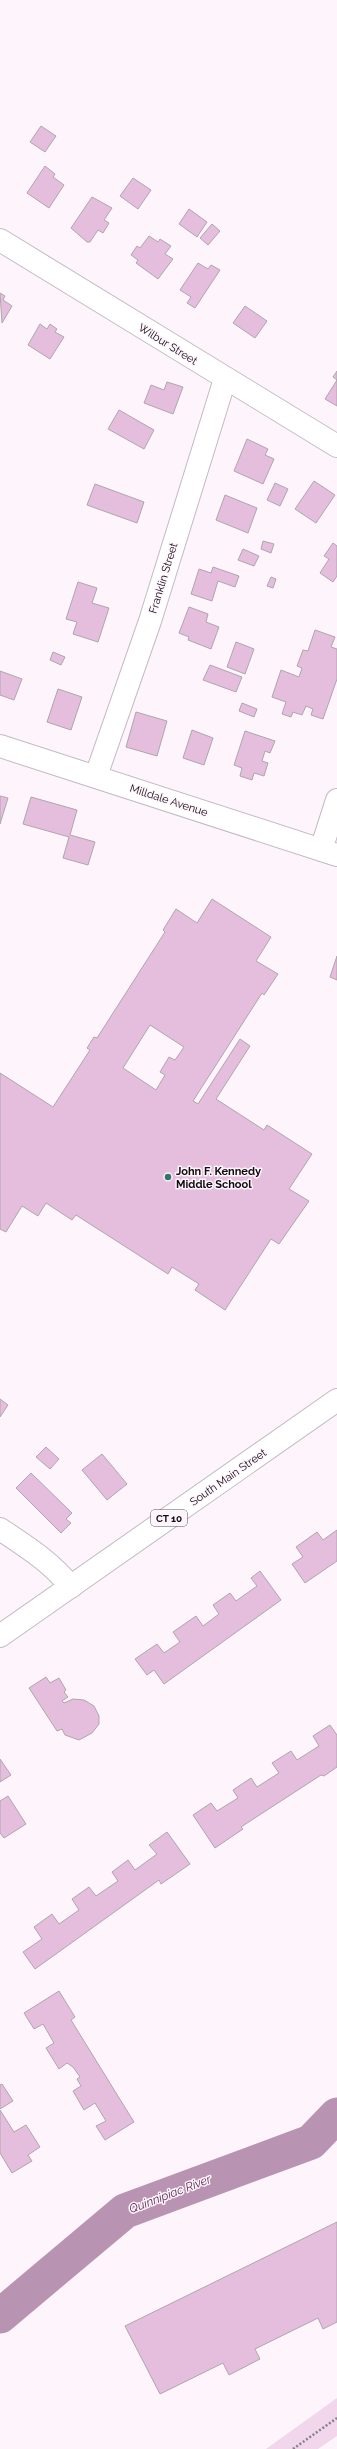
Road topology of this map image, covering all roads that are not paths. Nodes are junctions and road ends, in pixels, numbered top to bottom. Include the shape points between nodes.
1 (0, 240) edge
2 (226, 379) junction
3 (337, 446) edge
4 (0, 746) edge
5 (96, 776) junction
6 (337, 800) edge
7 (329, 852) edge
8 (337, 1400) edge
9 (0, 1529) edge
10 (71, 1587) junction
11 (0, 1636) edge

1 - 2 main road, Wilbur Street
2 - 3 main road, Wilbur Street
2 - 5 main road, Franklin Street via 150,621
4 - 5 main road, Milldale Avenue
5 - 7 main road, Milldale Avenue
6 - 7 main road
8 - 10 main road, South Main Street / CT 10
9 - 10 main road via 49,1563
10 - 11 main road, South Main Street / CT 10

